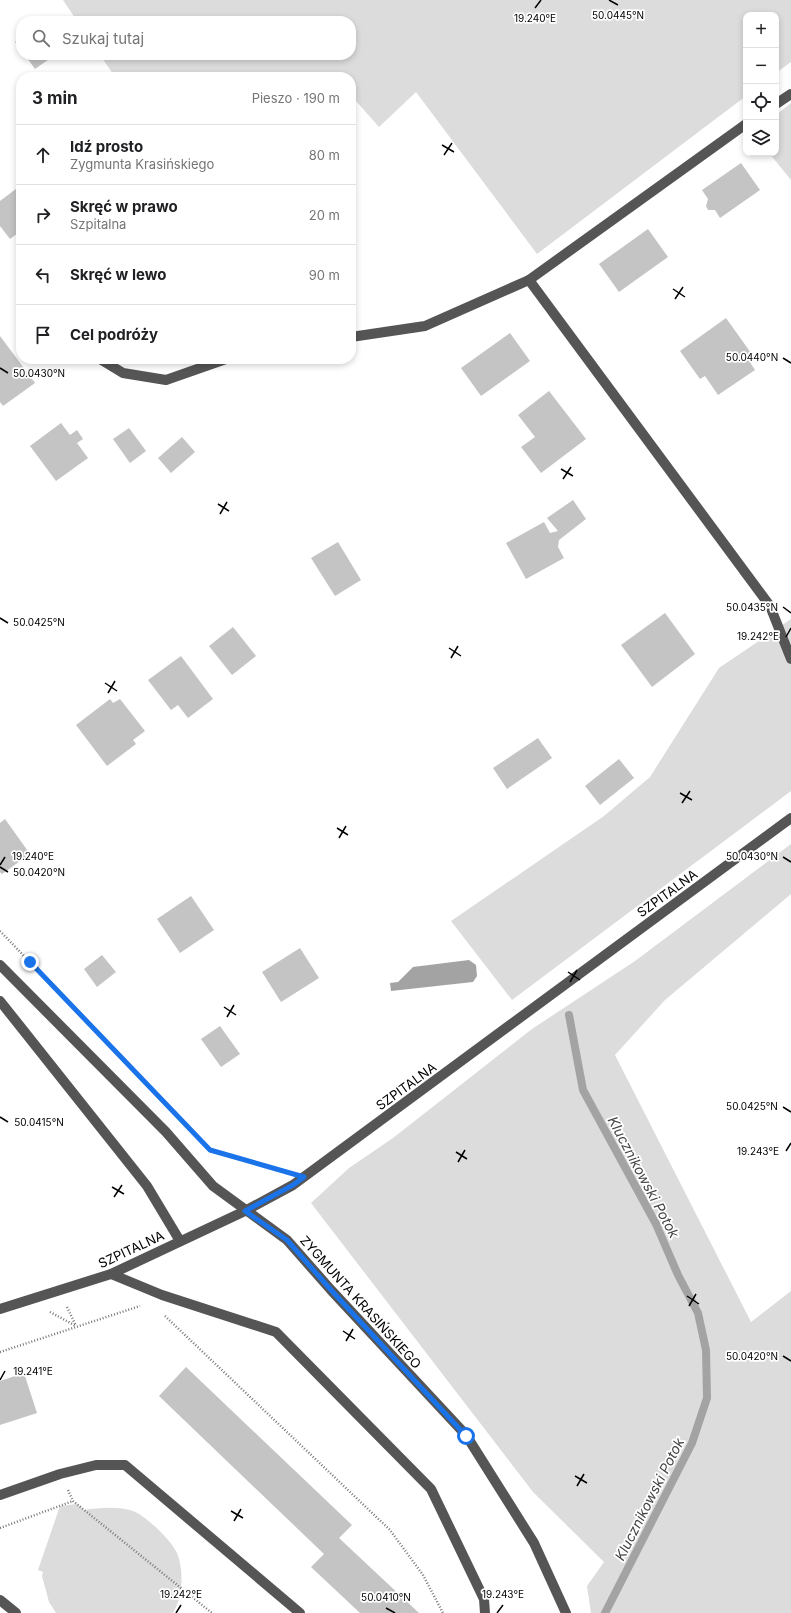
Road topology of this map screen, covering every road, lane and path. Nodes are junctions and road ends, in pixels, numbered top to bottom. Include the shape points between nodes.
1 (791, 94) edge
2 (779, 102) edge
3 (743, 126) edge
4 (529, 280) junction
5 (356, 336) edge
6 (108, 364) edge
7 (212, 364) edge
8 (791, 659) edge
9 (791, 818) edge
10 (0, 931) edge
11 (0, 965) edge
12 (0, 1001) edge
13 (151, 1088) dead end
14 (186, 1125) dead end
15 (304, 1177) junction
16 (245, 1211) junction
17 (180, 1241) junction
18 (111, 1274) junction
19 (143, 1305) dead end
20 (0, 1309) edge
21 (48, 1311) dead end
22 (161, 1313) dead end
23 (76, 1327) junction
24 (0, 1352) edge
25 (60, 1474) junction
26 (0, 1495) edge
27 (73, 1502) junction
28 (0, 1528) edge
29 (0, 1600) edge
30 (16, 1613) edge
31 (212, 1613) edge
32 (300, 1613) edge
33 (443, 1613) edge
34 (485, 1613) edge
35 (566, 1613) edge

1 - 2 street
3 - 4 street
4 - 5 street via 425,326
4 - 8 street via 770,606
6 - 7 street via 123,373 166,380
9 - 15 street, SZPITALNA
10 - 13 path
11 - 16 street, ZYGMUNTA KRASIŃSKIEGO via 166,1132 213,1186
12 - 17 street via 147,1186
14 - 15 path via 210,1150
15 - 16 street, SZPITALNA
16 - 17 street, SZPITALNA
16 - 35 street, ZYGMUNTA KRASIŃSKIEGO via 287,1240 466,1436 534,1542
17 - 18 street, SZPITALNA
18 - 20 street, SZPITALNA
18 - 34 street via 162,1295 276,1332 431,1489 484,1599
19 - 23 path
21 - 23 path
22 - 33 path via 390,1530 423,1575
23 - 24 path
25 - 26 street
25 - 27 path
25 - 32 street via 96,1466 125,1465
27 - 28 path
27 - 31 path
29 - 30 street

